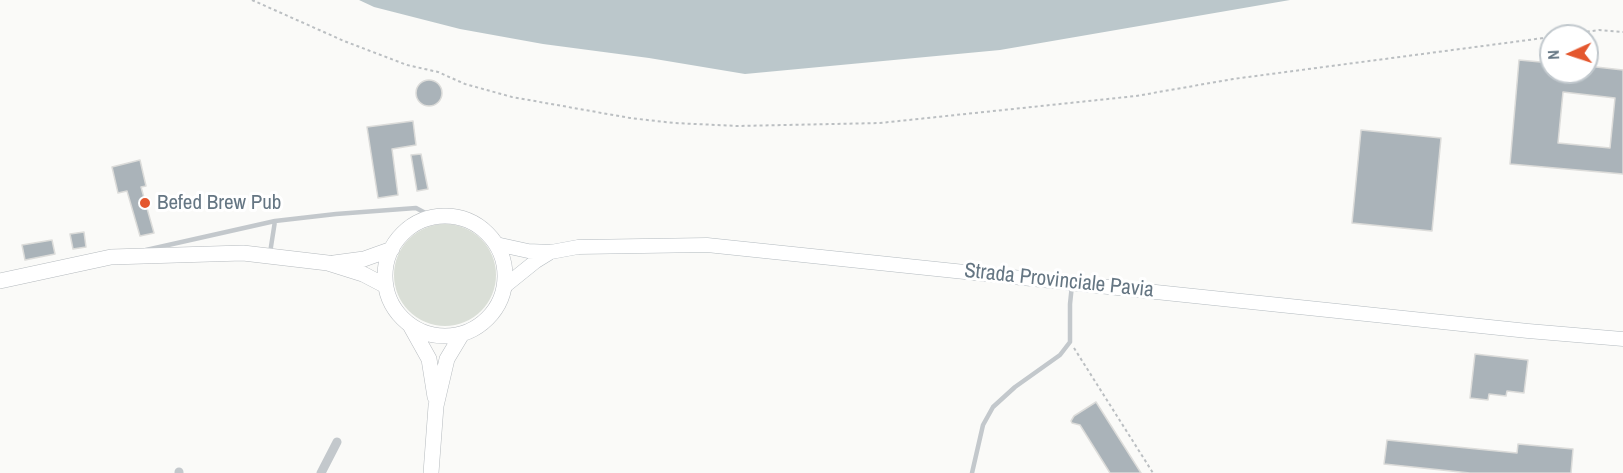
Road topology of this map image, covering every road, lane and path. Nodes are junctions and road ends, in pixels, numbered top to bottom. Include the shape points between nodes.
1 (252, 0) edge
2 (1599, 30) edge
3 (1623, 32) edge
4 (1539, 39) edge
5 (433, 217) junction
6 (275, 221) junction
7 (496, 244) junction
8 (392, 249) junction
9 (551, 252) junction
10 (269, 256) junction
11 (111, 257) junction
12 (328, 263) junction
13 (0, 281) edge
14 (1072, 282) junction
15 (386, 286) junction
16 (504, 286) junction
17 (410, 325) junction
18 (462, 334) junction
19 (1623, 339) edge
20 (1079, 356) dead end
21 (436, 406) junction
22 (337, 442) dead end
23 (321, 473) edge
24 (431, 473) edge
25 (972, 473) edge
26 (1153, 473) edge

1 - 4 path via 406,65 512,97 641,119 738,126 880,123 1136,96 1233,79
2 - 3 path
5 - 6 lane via 416,208
5 - 7 main road via 469,220
5 - 8 main road via 416,223
6 - 10 lane
6 - 11 lane
7 - 9 main road, Strada Provinciale Pavia
7 - 16 main road via 504,264
8 - 12 main road via 364,259
8 - 15 main road via 386,267
9 - 14 main road, Strada Provinciale Pavia via 578,247 707,245
9 - 16 main road
10 - 11 main road via 243,253
10 - 12 main road
11 - 13 main road
12 - 15 main road
14 - 19 main road, Strada Provinciale Pavia
14 - 25 lane via 1070,342 1060,355 993,407 983,425
15 - 17 main road via 390,301
16 - 18 main road via 500,302 490,316
17 - 18 main road via 426,333
17 - 21 main road via 429,359
18 - 21 main road via 447,359
20 - 26 path
21 - 24 main road
22 - 23 street

